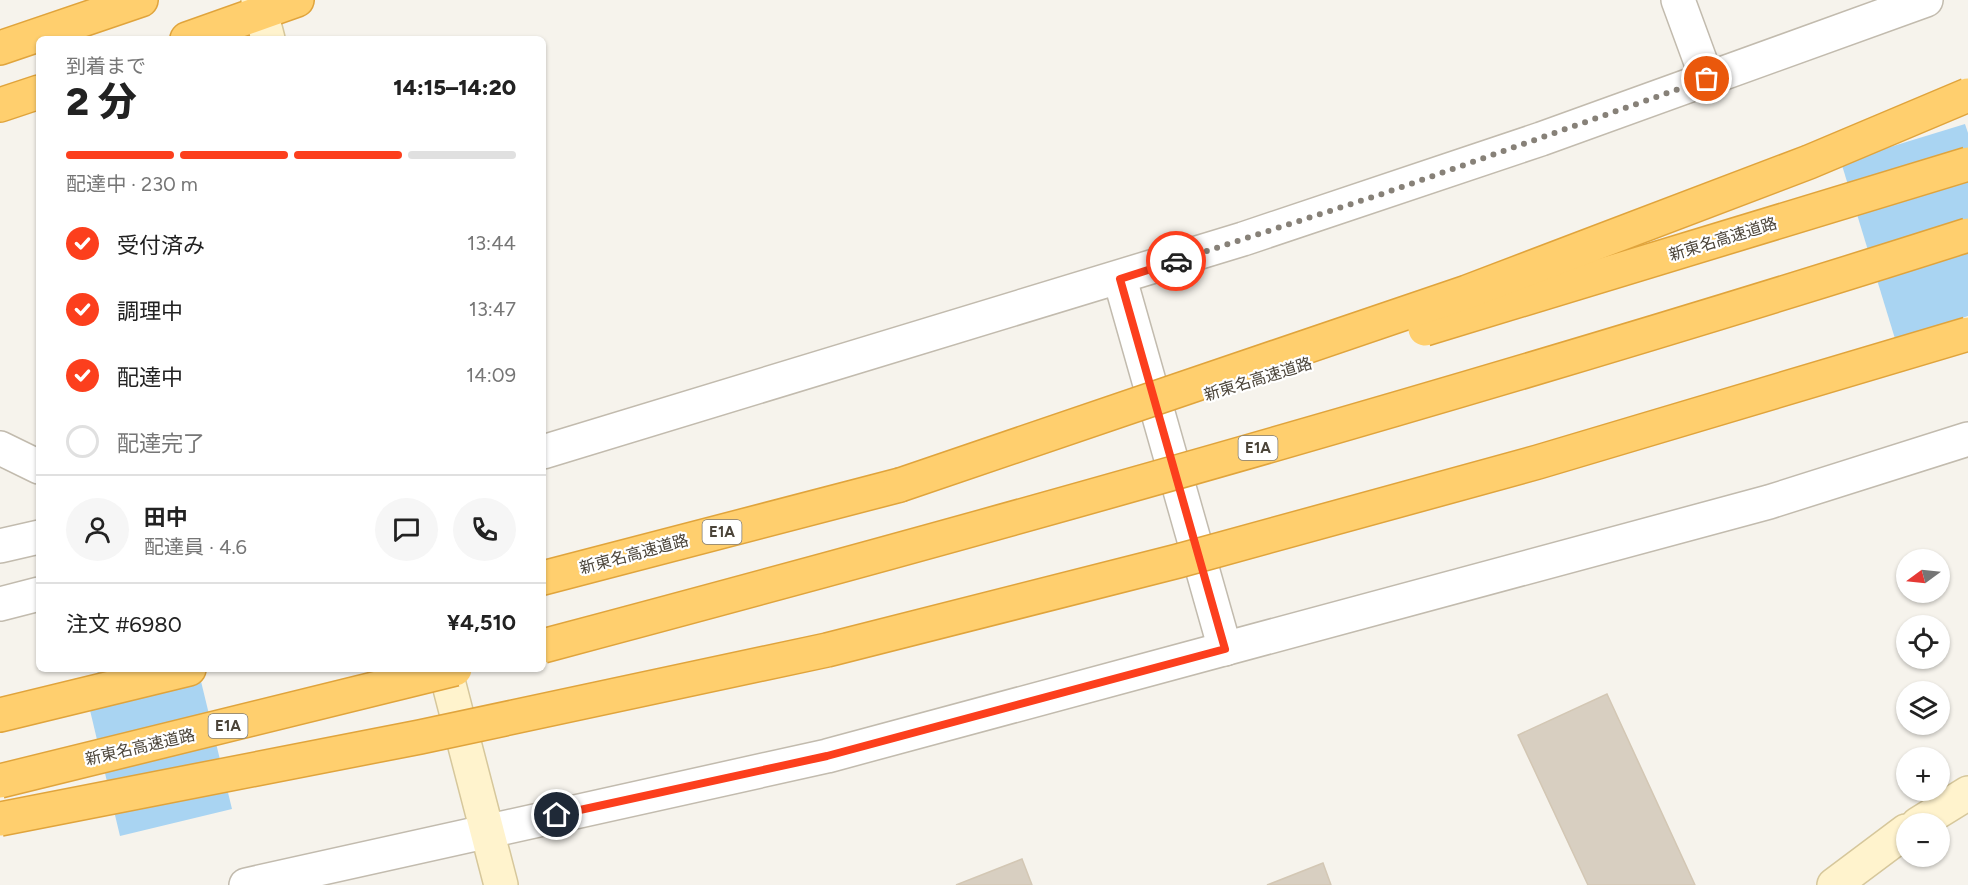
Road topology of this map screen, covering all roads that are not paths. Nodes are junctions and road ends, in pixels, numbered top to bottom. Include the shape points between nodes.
1 (141, 0) edge
2 (297, 0) edge
3 (1678, 0) edge
4 (1926, 0) edge
5 (262, 17) edge
6 (197, 36) edge
7 (0, 48) edge
8 (1707, 79) junction
9 (36, 93) edge
10 (1968, 96) edge
11 (0, 105) edge
12 (1968, 164) edge
13 (1968, 235) edge
14 (1120, 279) junction
15 (1968, 334) edge
16 (1968, 439) edge
17 (0, 448) edge
18 (546, 451) edge
19 (36, 465) edge
20 (900, 485) junction
21 (36, 538) edge
22 (0, 546) edge
23 (546, 577) edge
24 (36, 595) edge
25 (0, 604) edge
26 (546, 645) edge
27 (1225, 649) junction
28 (177, 672) edge
29 (443, 672) edge
30 (447, 672) edge
31 (0, 715) edge
32 (0, 781) edge
33 (1964, 802) edge
34 (1941, 813) edge
35 (0, 819) edge
36 (488, 829) junction
37 (1896, 838) edge
38 (246, 885) edge
39 (501, 885) edge
40 (1833, 885) edge

1 - 7 highway
2 - 5 highway
3 - 8 street
4 - 8 street
5 - 6 highway
8 - 14 street via 1382,194
9 - 11 highway
10 - 20 highway, bridge via 1809,162 1467,292
12 - 20 highway, 新東名高速道路 / E1A, bridge
13 - 26 highway, E1A, bridge via 1741,307 950,537
14 - 18 street
14 - 27 street
15 - 35 highway, bridge via 1515,468 1179,561 827,650 420,737
16 - 27 street via 1769,502
17 - 19 street
20 - 23 highway, 新東名高速道路 / E1A
21 - 22 street
24 - 25 street
27 - 36 street via 827,756
28 - 31 highway
29 - 32 highway, 新東名高速道路 / E1A, bridge
30 - 36 street
33 - 34 street
36 - 38 street
36 - 39 street
37 - 40 street

